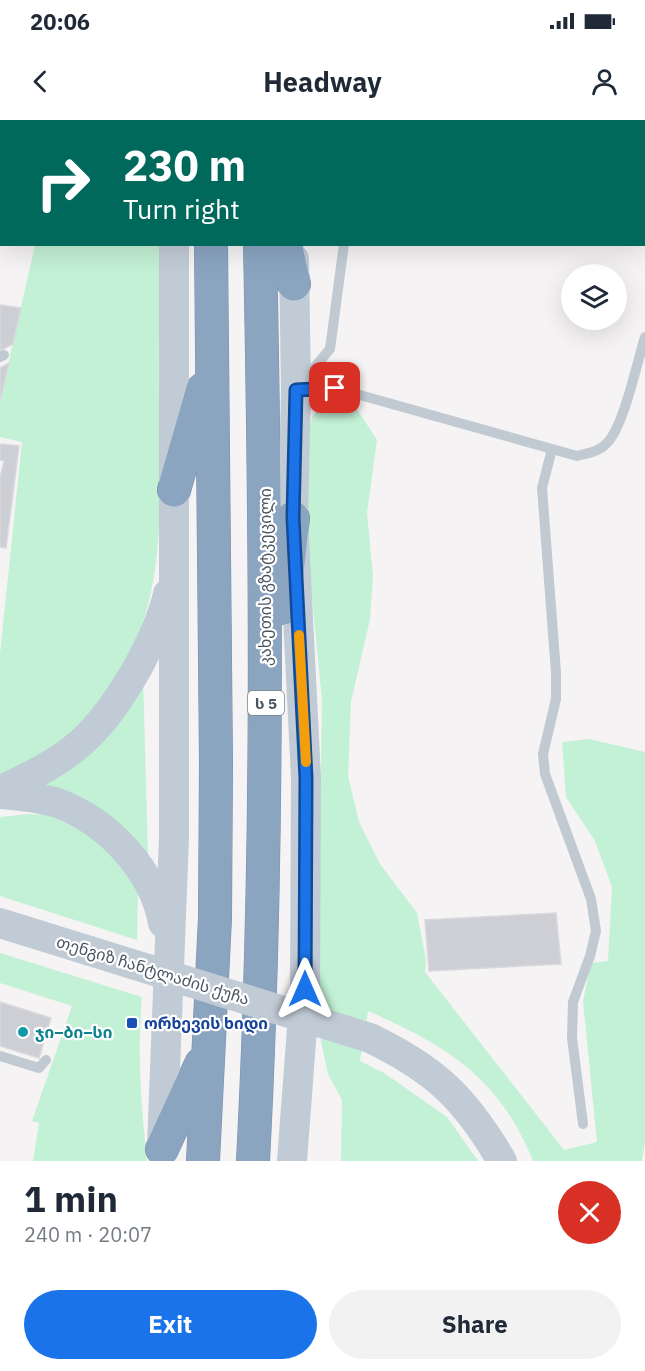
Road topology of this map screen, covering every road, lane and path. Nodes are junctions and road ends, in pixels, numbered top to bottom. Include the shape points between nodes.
1 (174, 246) edge
2 (211, 246) edge
3 (260, 246) edge
4 (293, 246) edge
5 (344, 246) edge
6 (294, 284) joint
7 (645, 337) edge
8 (213, 355) junction
9 (296, 390) junction
10 (552, 449) junction
11 (174, 490) junction
12 (293, 518) junction
13 (175, 553) junction
14 (266, 747) junction
15 (0, 792) edge
16 (0, 923) edge
17 (170, 961) junction
18 (209, 1046) junction
19 (0, 1056) edge
20 (46, 1060) dead end
21 (583, 1124) dead end
22 (162, 1155) edge
23 (203, 1161) edge
24 (253, 1161) edge
25 (292, 1161) edge
26 (502, 1161) edge

1 - 11 street
2 - 8 highway
3 - 14 highway, კახეთის გზატკეცილი / ს 5
4 - 6 highway
5 - 9 lane via 330,349
6 - 9 street, კახეთის გზატკეცილი
7 - 10 lane via 620,420 608,442 597,451 577,456
8 - 11 highway
8 - 18 highway via 216,763
9 - 10 lane via 335,388
9 - 12 street, კახეთის გზატკეცილი
10 - 21 lane via 542,488 556,699 543,754 545,774 591,899 596,931 573,1002 572,1038
11 - 13 street
12 - 14 highway
12 - 25 street, კახეთის გზატკეცილი via 306,790 305,989
13 - 15 street, თენგიზ ჩანტლაძის ქუჩა via 164,611 141,661 99,728 53,765
13 - 17 street
14 - 24 highway, კახეთის გზატკეცილი / ს 5
15 - 17 street, თენგიზ ჩანტლაძის ქუჩა via 60,804 96,825 128,853 157,897
16 - 26 street, თენგიზ ჩანტლაძის ქუჩა, bridge via 370,1038 416,1062 452,1090 478,1121
17 - 22 street
18 - 22 highway
18 - 23 highway
19 - 20 lane via 39,1068

